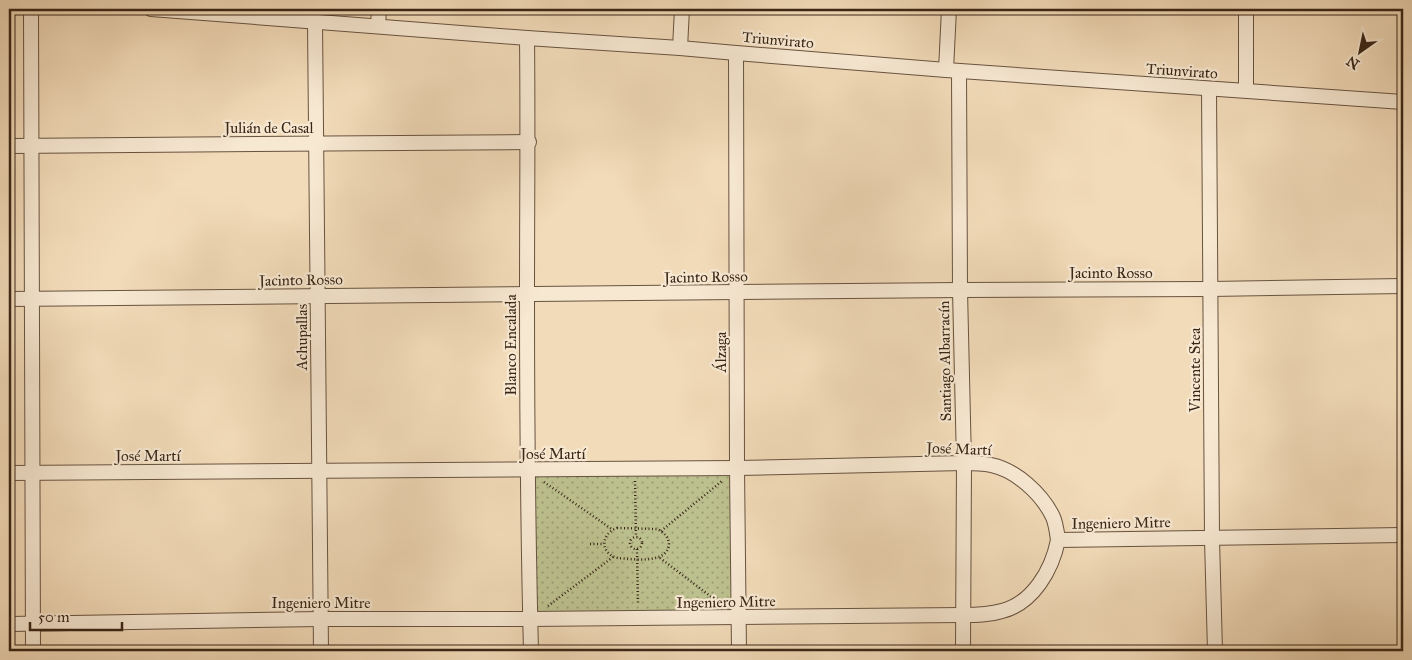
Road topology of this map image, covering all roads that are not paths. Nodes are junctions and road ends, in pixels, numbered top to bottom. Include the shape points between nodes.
1 (30, 9) edge
2 (151, 9) edge
3 (379, 9) edge
4 (682, 9) edge
5 (949, 9) edge
6 (1246, 9) edge
7 (315, 22) junction
8 (378, 26) junction
9 (527, 38) junction
10 (680, 48) junction
11 (736, 53) junction
12 (952, 70) junction
13 (1209, 89) junction
14 (1246, 90) junction
15 (1403, 102) edge
16 (529, 142) junction
17 (316, 144) junction
18 (9, 146) edge
19 (31, 146) junction
20 (1403, 286) edge
21 (1210, 289) junction
22 (960, 290) junction
23 (737, 293) junction
24 (527, 295) junction
25 (318, 296) junction
26 (31, 299) junction
27 (9, 300) edge
28 (964, 463) junction
29 (737, 468) junction
30 (528, 470) junction
31 (319, 471) junction
32 (33, 472) junction
33 (9, 473) edge
34 (1403, 535) edge
35 (1212, 539) junction
36 (1058, 540) junction
37 (963, 615) junction
38 (739, 618) junction
39 (321, 619) junction
40 (530, 620) junction
41 (9, 624) edge
42 (32, 624) junction
43 (33, 651) edge
44 (321, 651) edge
45 (530, 651) edge
46 (739, 651) edge
47 (963, 651) edge
48 (1215, 651) edge

1 - 19 street
2 - 7 street, Triunvirato
3 - 8 street
4 - 10 street
5 - 12 street, Santiago Albarracín
6 - 14 street
7 - 8 street, Triunvirato
7 - 17 street, Achupallas
8 - 9 street, Triunvirato
9 - 10 street, Triunvirato
9 - 16 street, Blanco Encalada
10 - 11 street, Triunvirato
11 - 12 street, Triunvirato
11 - 23 street, Álzaga
12 - 13 street, Triunvirato
12 - 22 street, Santiago Albarracín
13 - 14 street, Triunvirato
13 - 21 street, Vincente Stea
14 - 15 street, Triunvirato
16 - 17 street, Julián de Casal
16 - 24 street, Blanco Encalada
17 - 19 street, Julián de Casal
17 - 25 street, Achupallas
18 - 19 street, Julián de Casal
19 - 26 street
20 - 21 street, Jacinto Rosso
21 - 22 street, Jacinto Rosso
21 - 35 street, Vincente Stea
22 - 23 street, Jacinto Rosso
22 - 28 street, Santiago Albarracín
23 - 24 street, Jacinto Rosso
23 - 29 street, Álzaga
24 - 25 street, Jacinto Rosso
24 - 30 street, Blanco Encalada
25 - 26 street, Jacinto Rosso
25 - 31 street, Achupallas
26 - 27 street, Jacinto Rosso
26 - 32 street
28 - 29 street, José Martí
28 - 36 street, José Martí via 991,465 1019,477 1053,517
28 - 37 street, Santiago Albarracín
29 - 30 street, José Martí
29 - 38 street, Álzaga
30 - 31 street, José Martí
30 - 40 street, Blanco Encalada
31 - 32 street, José Martí
31 - 39 street, Achupallas
32 - 33 street, José Martí
32 - 42 street
34 - 35 street, Ingeniero Mitre
35 - 36 street, Ingeniero Mitre
35 - 48 street, Vincente Stea
36 - 37 street, Ingeniero Mitre via 1043,578 1025,599 1002,611
37 - 38 street, Ingeniero Mitre
37 - 47 street, Santiago Albarracín
38 - 40 street, Ingeniero Mitre
38 - 46 street, Álzaga
39 - 40 street, Ingeniero Mitre
39 - 42 street, Ingeniero Mitre
39 - 44 street, Achupallas
40 - 45 street, Blanco Encalada
41 - 42 street, Ingeniero Mitre
42 - 43 street

